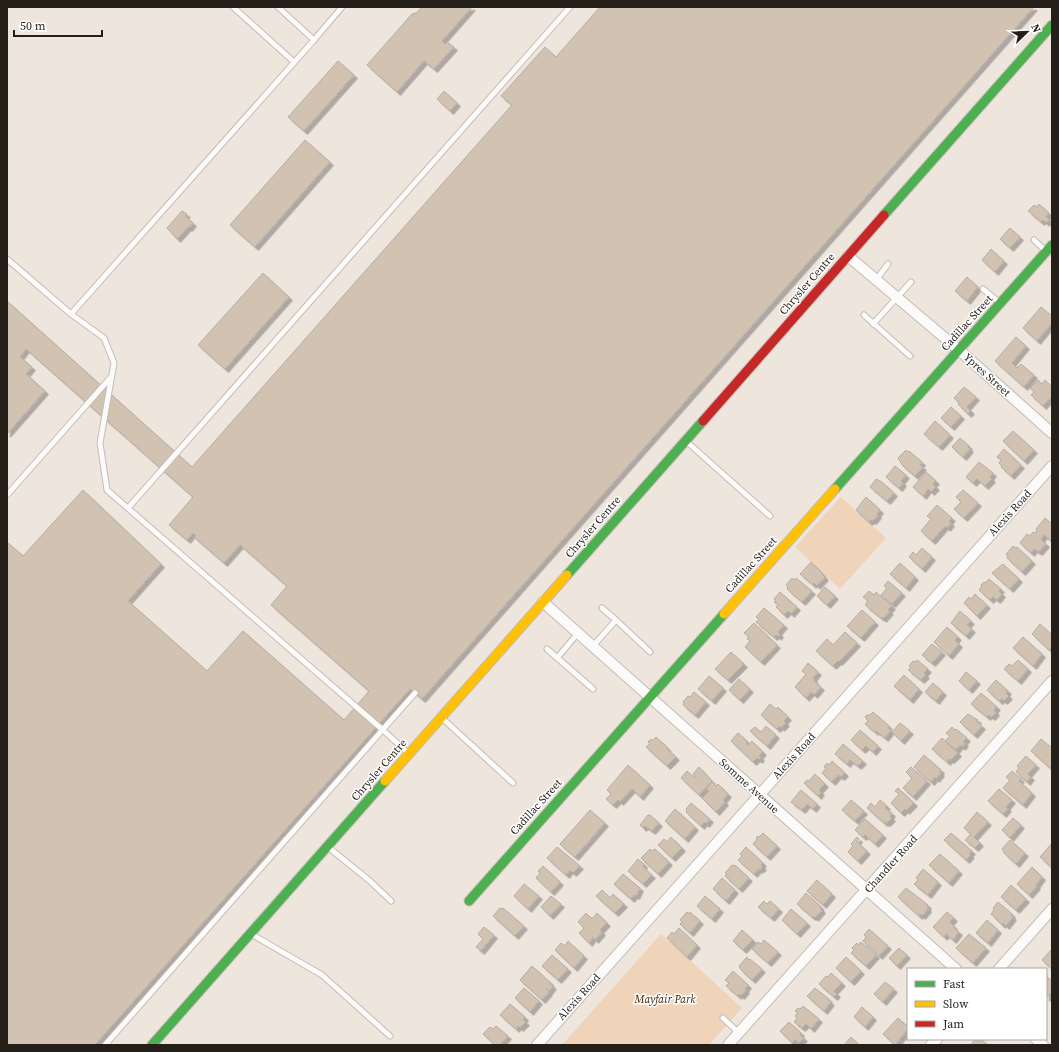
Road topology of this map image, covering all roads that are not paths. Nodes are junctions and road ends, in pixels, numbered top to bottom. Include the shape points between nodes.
1 (233, 7) edge
2 (278, 7) edge
3 (342, 7) edge
4 (570, 7) edge
5 (1052, 25) edge
6 (314, 40) junction
7 (294, 62) junction
8 (1034, 240) dead end
9 (1049, 249) edge
10 (848, 256) junction
11 (7, 259) edge
12 (888, 264) dead end
13 (876, 280) junction
14 (911, 282) dead end
15 (983, 289) dead end
16 (898, 298) junction
17 (1000, 303) junction
18 (71, 314) junction
19 (864, 315) dead end
20 (873, 324) junction
21 (959, 350) junction
22 (910, 356) dead end
23 (112, 377) junction
24 (1052, 433) edge
25 (685, 441) junction
26 (1052, 466) edge
27 (7, 495) edge
28 (128, 508) junction
29 (770, 516) dead end
30 (543, 602) junction
31 (602, 608) dead end
32 (616, 620) junction
33 (578, 633) junction
34 (593, 646) junction
35 (546, 649) dead end
36 (650, 652) dead end
37 (557, 658) junction
38 (1052, 681) edge
39 (593, 689) dead end
40 (415, 693) dead end
41 (650, 697) junction
42 (441, 718) junction
43 (383, 730) junction
44 (409, 754) junction
45 (513, 783) dead end
46 (760, 795) junction
47 (327, 847) junction
48 (867, 890) junction
49 (391, 901) dead end
50 (469, 901) dead end
51 (1052, 909) edge
52 (250, 934) junction
53 (955, 968) edge
54 (1000, 968) edge
55 (723, 1018) dead end
56 (739, 1033) junction
57 (390, 1036) dead end
58 (105, 1045) edge
59 (152, 1045) edge
60 (537, 1045) edge
61 (728, 1045) edge

1 - 7 lane
2 - 6 lane
3 - 6 lane
4 - 28 lane
5 - 10 street, Chrysler Centre
6 - 7 lane
7 - 18 lane
8 - 9 lane
9 - 17 street, Cadillac Street
10 - 13 street, Ypres Street
10 - 25 street, Chrysler Centre
11 - 18 lane
12 - 13 lane
13 - 16 street, Ypres Street
14 - 16 lane
15 - 17 lane
16 - 20 lane
16 - 21 street, Ypres Street
17 - 21 street, Cadillac Street
18 - 23 lane via 104,338 114,363
19 - 20 lane
20 - 22 lane
21 - 24 street, Ypres Street
21 - 41 street, Cadillac Street
23 - 27 lane
23 - 28 lane via 100,443 107,490
25 - 29 lane
25 - 30 street, Chrysler Centre
26 - 46 street, Alexis Road
28 - 43 lane
30 - 33 street, Somme Avenue
30 - 42 street, Chrysler Centre
31 - 32 lane
32 - 34 lane
32 - 36 lane
33 - 34 street, Somme Avenue
33 - 37 lane
34 - 41 street, Somme Avenue
35 - 37 lane
37 - 39 lane
38 - 48 street, Chandler Road
40 - 43 lane
41 - 46 street, Somme Avenue
41 - 50 street, Cadillac Street
42 - 44 street, Chrysler Centre
42 - 45 lane
43 - 44 lane
43 - 58 lane
44 - 47 street, Chrysler Centre
46 - 48 street, Somme Avenue
46 - 60 street, Alexis Road
47 - 49 lane
47 - 52 street, Chrysler Centre
48 - 53 street, Somme Avenue
48 - 56 street, Chandler Road
51 - 54 street
52 - 57 lane via 322,975
52 - 59 street, Chrysler Centre
55 - 56 lane
56 - 61 street, Chandler Road

